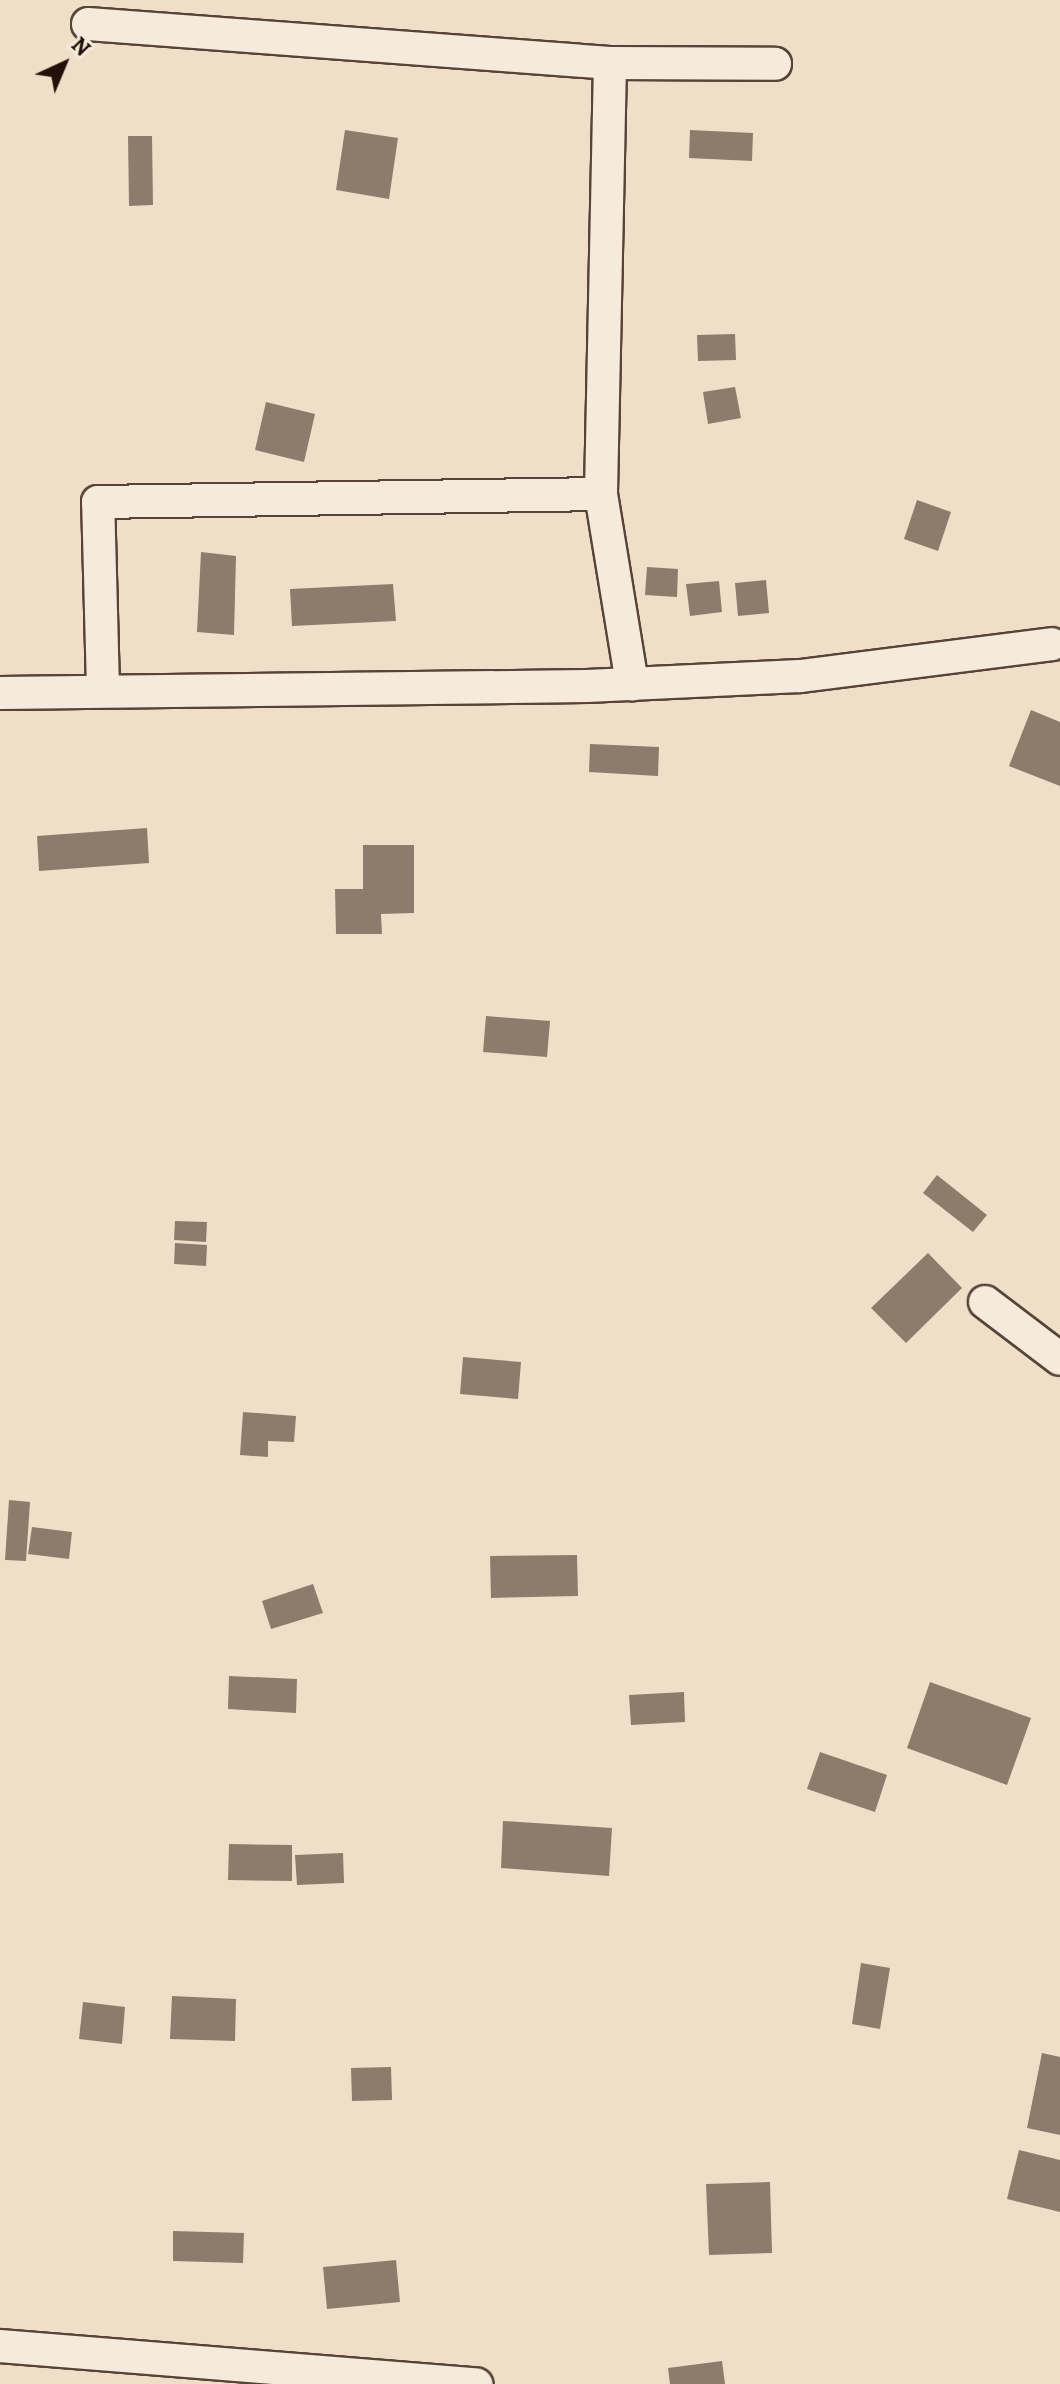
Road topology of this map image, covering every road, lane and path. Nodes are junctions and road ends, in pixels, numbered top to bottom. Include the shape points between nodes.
1 (88, 24) dead end
2 (610, 63) junction
3 (775, 64) dead end
4 (601, 494) junction
5 (1052, 644) dead end
6 (632, 684) junction
7 (103, 688) junction
8 (0, 693) edge
9 (985, 1302) dead end
10 (1060, 1359) edge
11 (0, 2346) edge
12 (476, 2384) edge

1 - 2 street
2 - 3 street
2 - 4 street
4 - 6 street
4 - 7 street via 98,502
5 - 6 street via 800,676
6 - 7 street
7 - 8 street
9 - 10 street
11 - 12 street

